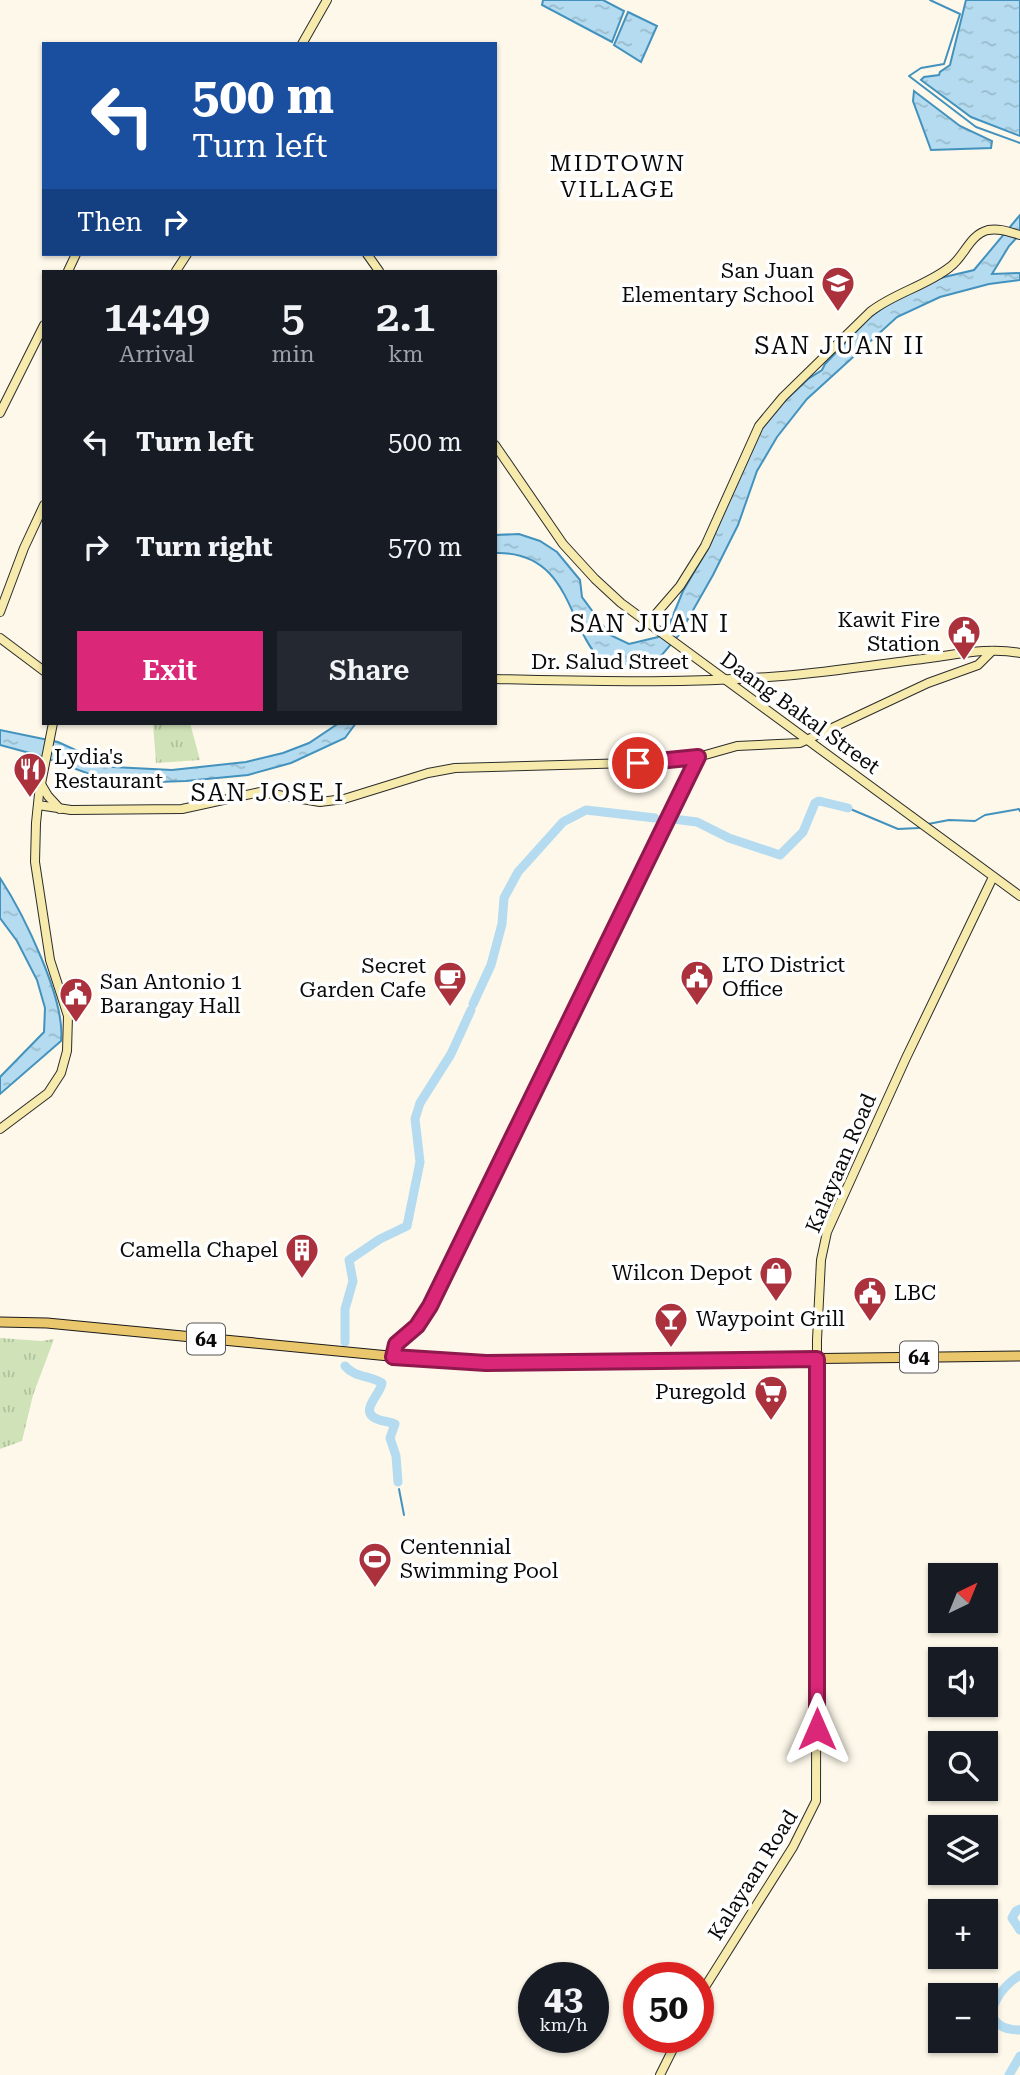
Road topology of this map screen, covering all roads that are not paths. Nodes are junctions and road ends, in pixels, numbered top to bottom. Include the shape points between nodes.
1 (327, 0) edge
2 (303, 42) edge
3 (1020, 236) edge
4 (42, 329) edge
5 (0, 413) edge
6 (497, 447) edge
7 (42, 509) edge
8 (0, 612) edge
9 (648, 623) junction
10 (0, 638) edge
11 (992, 651) junction
12 (1020, 653) edge
13 (42, 670) edge
14 (497, 679) edge
15 (725, 679) junction
16 (53, 725) edge
17 (807, 740) junction
18 (698, 757) junction
19 (41, 783) junction
20 (38, 805) junction
21 (60, 809) junction
22 (993, 877) junction
23 (1020, 896) edge
24 (0, 1129) edge
25 (0, 1322) edge
26 (1020, 1356) edge
27 (393, 1357) junction
28 (817, 1359) junction
29 (714, 1973) edge
30 (671, 2053) edge
31 (660, 2075) edge

1 - 2 main road
3 - 9 main road via 988,230 976,236 950,267 883,302 783,397 759,426 705,546 680,586
4 - 5 main road
6 - 9 main road, Daang Bakal Street via 570,553
7 - 8 main road
9 - 15 main road, Daang Bakal Street
10 - 13 main road
11 - 12 main road, Dr. Salud Street
11 - 15 main road, Dr. Salud Street
11 - 17 main road via 978,665 928,683
14 - 15 main road, Dr. Salud Street
15 - 17 main road, Daang Bakal Street
16 - 19 main road
17 - 18 main road via 737,746
17 - 22 main road, Daang Bakal Street
18 - 21 main road via 455,768 320,802 260,792 182,809
18 - 27 main road via 430,1306 417,1326 396,1344
19 - 20 main road
19 - 21 main road
20 - 21 main road
20 - 24 main road via 35,862 50,960 68,1016 67,1051 61,1073 48,1093
22 - 23 main road, Daang Bakal Street
22 - 28 main road, Kalayaan Road via 827,1232 821,1260
25 - 27 main road, 64
26 - 28 main road, 64
27 - 28 main road, 64 via 474,1363
28 - 29 main road, Kalayaan Road via 816,1801 793,1847
30 - 31 main road

